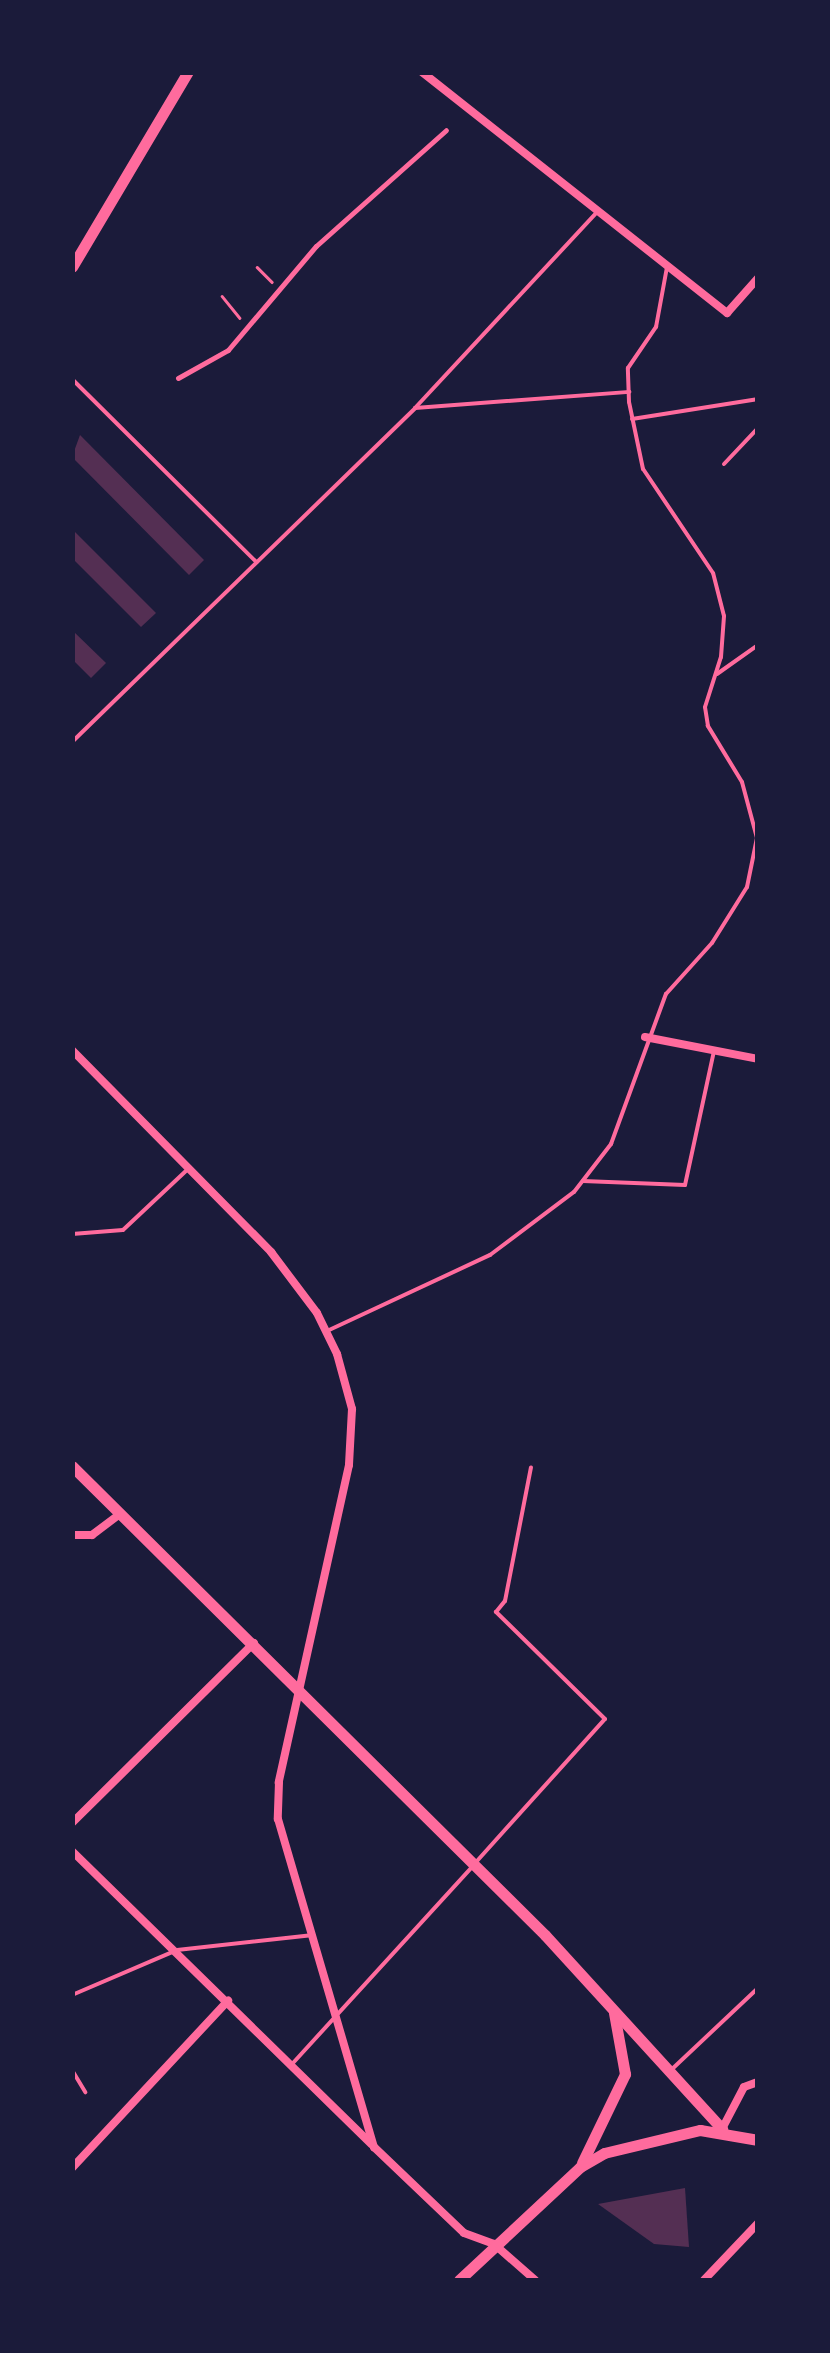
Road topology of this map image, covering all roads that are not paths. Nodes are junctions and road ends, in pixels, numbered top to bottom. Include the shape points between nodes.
1 (188, 72) edge
2 (422, 72) edge
3 (446, 130) dead end
4 (597, 212) junction
5 (668, 264) junction
6 (72, 267) edge
7 (758, 278) edge
8 (178, 378) dead end
9 (72, 379) edge
10 (628, 392) junction
11 (758, 400) edge
12 (415, 408) junction
13 (632, 419) junction
14 (758, 428) edge
15 (724, 464) dead end
16 (256, 562) junction
17 (758, 645) edge
18 (715, 675) junction
19 (72, 742) edge
20 (645, 1037) junction
21 (72, 1050) edge
22 (714, 1051) junction
23 (758, 1059) edge
24 (189, 1168) junction
25 (583, 1180) junction
26 (72, 1234) edge
27 (328, 1331) junction
28 (72, 1466) edge
29 (531, 1467) dead end
30 (120, 1513) junction
31 (72, 1535) edge
32 (255, 1643) junction
33 (302, 1689) junction
34 (72, 1823) edge
35 (72, 1852) edge
36 (475, 1863) junction
37 (314, 1935) junction
38 (178, 1950) junction
39 (758, 1988) edge
40 (72, 1995) edge
41 (228, 2001) junction
42 (612, 2009) junction
43 (338, 2014) junction
44 (294, 2063) junction
45 (72, 2070) edge
46 (669, 2071) junction
47 (758, 2082) edge
48 (85, 2092) dead end
49 (722, 2129) junction
50 (758, 2140) edge
51 (374, 2147) junction
52 (580, 2166) junction
53 (72, 2168) edge
54 (758, 2223) edge
55 (494, 2244) junction
56 (459, 2280) edge
57 (535, 2280) edge
58 (704, 2280) edge

1 - 6 main road
2 - 4 street
3 - 8 street via 316,246 228,350
4 - 5 street
4 - 12 lane
5 - 7 street via 727,312
5 - 10 lane via 656,327 628,368
9 - 16 lane
10 - 12 lane
10 - 13 lane
11 - 13 lane
12 - 16 lane
13 - 18 lane via 642,468 713,573 724,616
14 - 15 lane
16 - 19 lane
17 - 18 lane
18 - 20 lane via 705,707 708,726 742,782 757,838 747,887 712,943 666,994
20 - 22 street
20 - 25 lane via 611,1144
21 - 24 street
22 - 23 street
22 - 25 lane via 685,1185
24 - 26 lane via 123,1230
24 - 27 street via 280,1262
25 - 27 lane via 490,1255
27 - 33 street via 348,1390 352,1432
28 - 30 main road
29 - 36 lane via 505,1601 496,1612 605,1719
30 - 31 street via 92,1535
30 - 32 main road
32 - 33 main road
32 - 34 street
33 - 36 main road
33 - 37 street via 279,1782 278,1819
35 - 38 street
36 - 42 main road
36 - 43 lane
37 - 38 lane
37 - 43 street
38 - 40 lane
38 - 41 street
39 - 46 lane
41 - 44 street
41 - 53 street
42 - 46 main road
42 - 52 main road via 625,2074
43 - 44 lane
43 - 51 street
44 - 51 street
45 - 48 lane
46 - 49 main road
47 - 49 street via 744,2086
49 - 50 main road
49 - 52 main road via 646,2139
51 - 55 street via 464,2233
52 - 55 main road
54 - 58 street
55 - 56 main road
55 - 57 street

